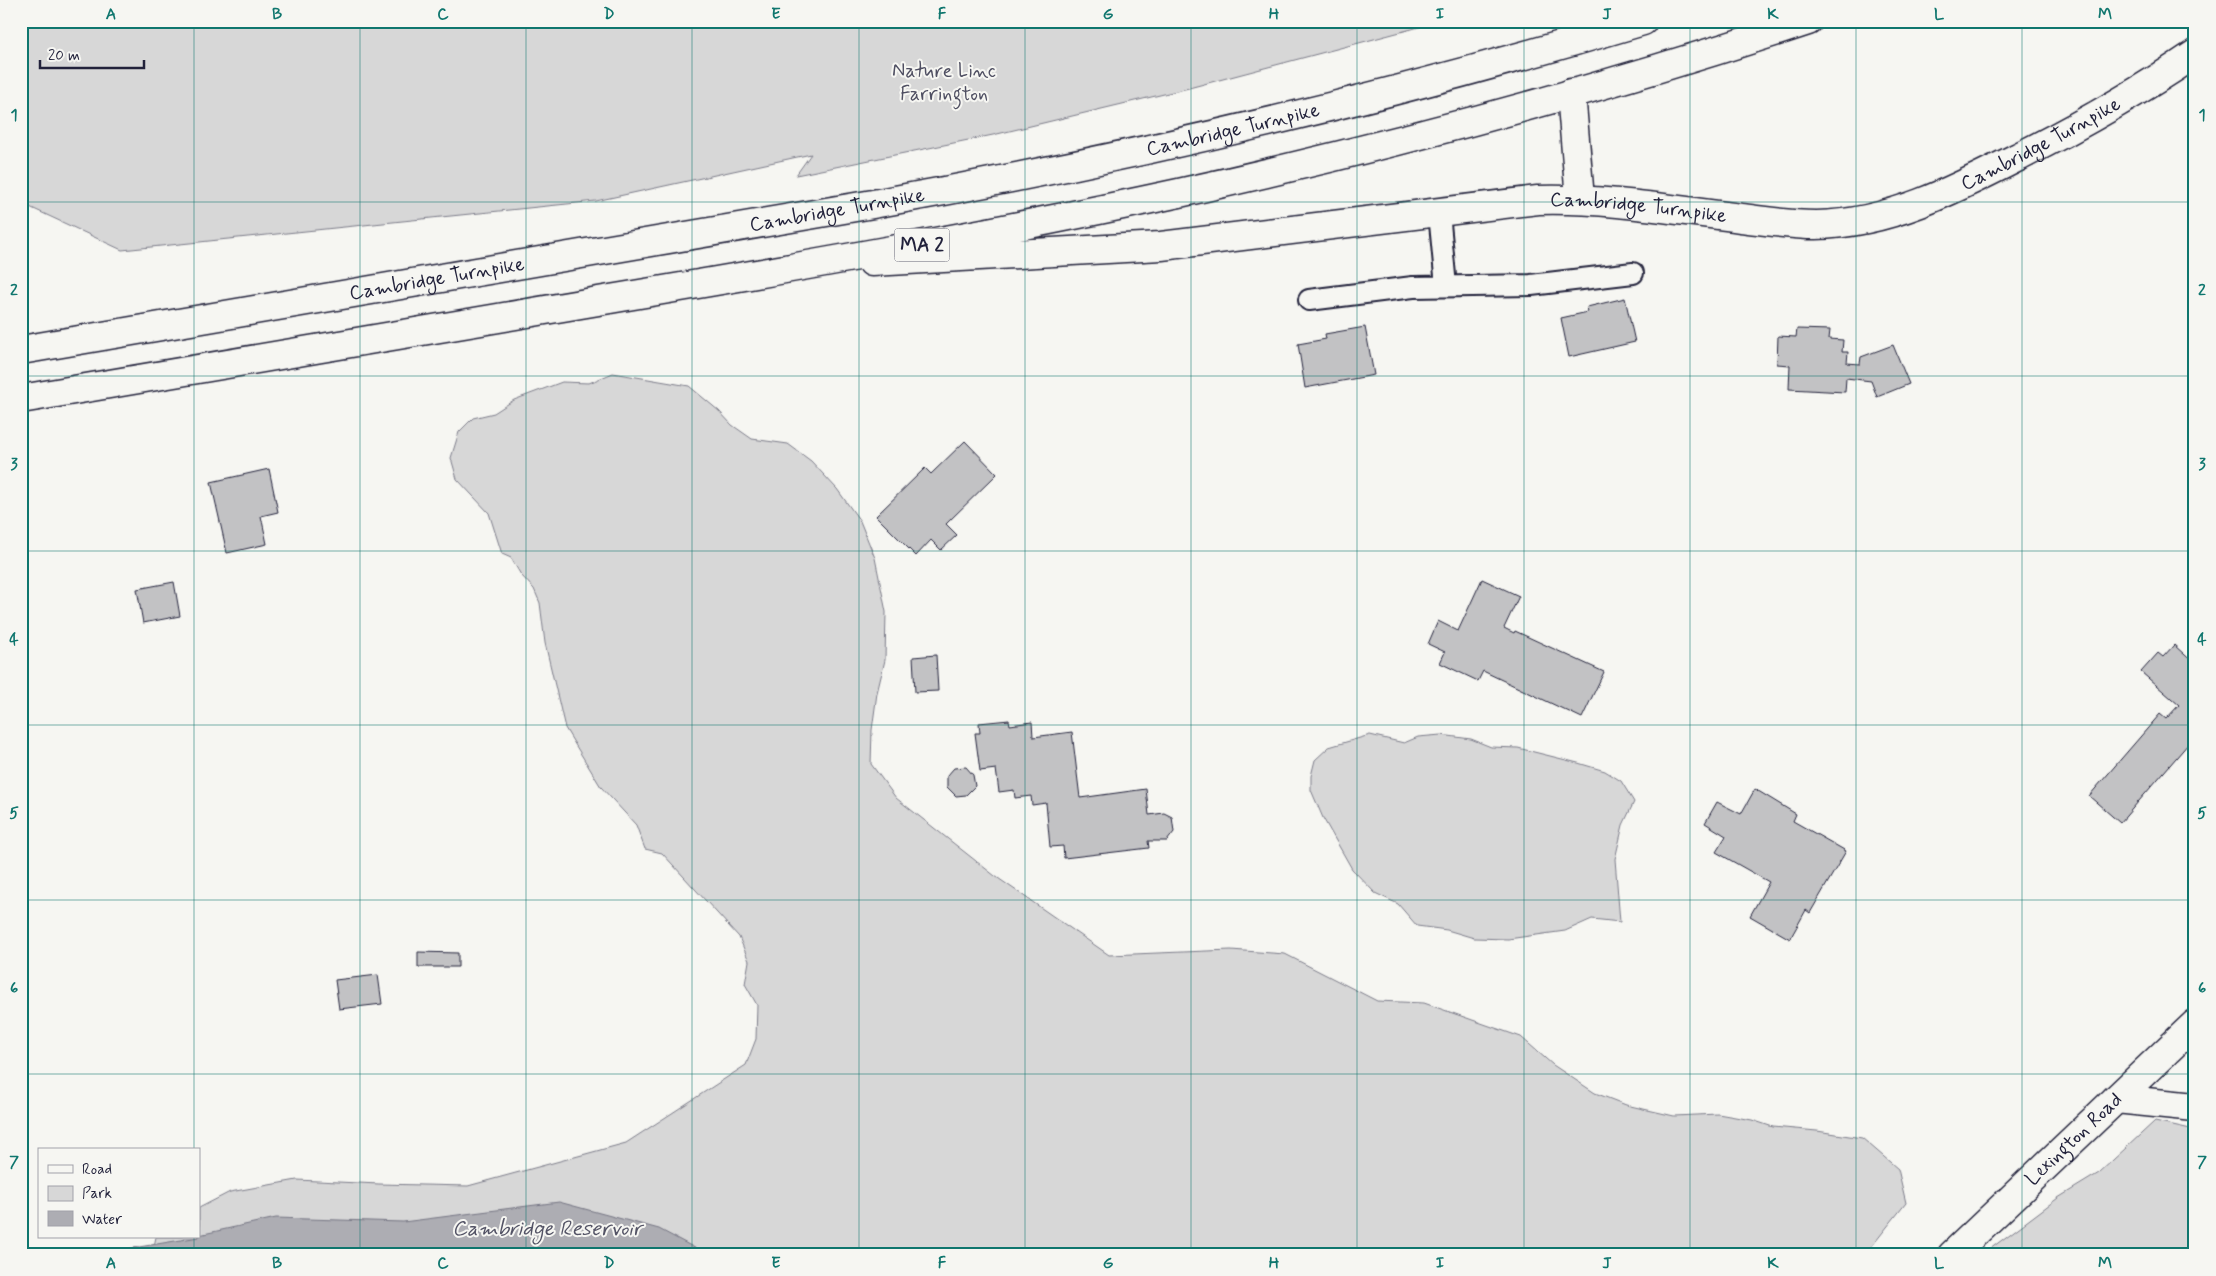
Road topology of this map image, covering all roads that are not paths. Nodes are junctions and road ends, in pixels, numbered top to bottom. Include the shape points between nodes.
1 (1642, 21) edge
2 (1808, 21) edge
3 (2195, 54) edge
4 (1571, 93) junction
5 (1580, 199) junction
6 (1439, 213) junction
7 (804, 266) junction
8 (1633, 273) dead end
9 (1446, 286) junction
10 (1309, 300) dead end
11 (21, 350) edge
12 (21, 400) edge
13 (2195, 1024) edge
14 (2116, 1099) junction
15 (2195, 1107) edge
16 (1952, 1255) edge

1 - 11 main road, Cambridge Turnpike / MA 2 via 1306,113 1007,179
2 - 4 main road, Cambridge Turnpike / MA 2
3 - 5 main road, Cambridge Turnpike via 2070,131 1983,176 1913,206 1860,222 1799,225
4 - 5 main road
4 - 7 main road, Cambridge Turnpike / MA 2 via 1393,141 1186,191 991,232
5 - 6 main road, Cambridge Turnpike via 1538,200
6 - 7 main road, Cambridge Turnpike via 1161,246
6 - 9 lane
7 - 12 main road, Cambridge Turnpike / MA 2
8 - 9 lane via 1531,285
9 - 10 lane
13 - 14 main road, Lexington Road
14 - 15 main road
14 - 16 main road, Lexington Road

